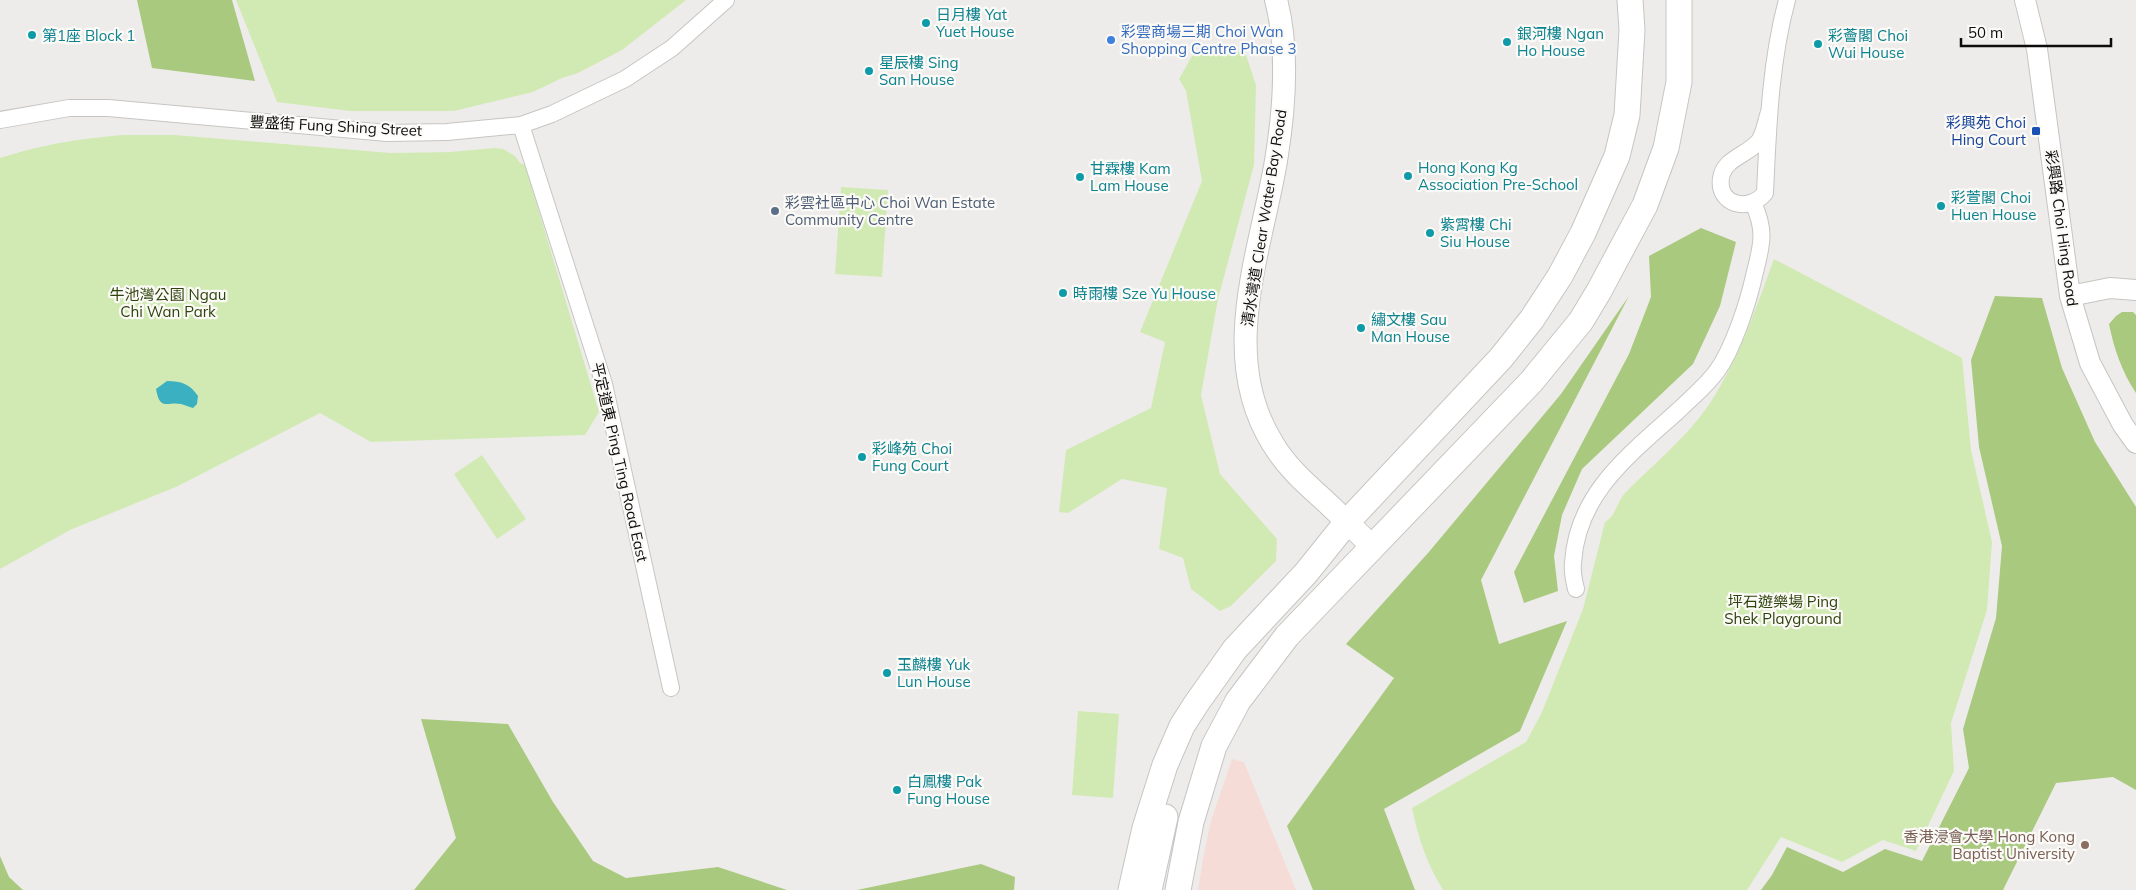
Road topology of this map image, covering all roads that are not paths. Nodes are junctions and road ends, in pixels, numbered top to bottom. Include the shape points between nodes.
1 (726, 0) edge
2 (1276, 0) edge
3 (1630, 0) edge
4 (1679, 0) edge
5 (1787, 0) edge
6 (2025, 0) edge
7 (1769, 112) junction
8 (0, 120) edge
9 (521, 125) junction
10 (1759, 198) junction
11 (2136, 290) edge
12 (2070, 296) junction
13 (2136, 443) edge
14 (1347, 522) junction
15 (1372, 547) junction
16 (1576, 589) dead end
17 (671, 688) dead end
18 (1196, 704) junction
19 (1214, 746) junction
20 (1131, 890) edge
21 (1149, 890) edge
22 (1162, 890) edge
23 (1178, 890) edge

1 - 9 street, 豐盛街 Fung Shing Street via 672,48 625,79
2 - 14 main road, 清水灣道 Clear Water Bay Road via 1282,47 1281,124 1249,290 1245,358 1250,388 1272,444 1314,492
3 - 14 main road via 1632,30 1626,115 1617,156 1560,276 1501,358
4 - 15 main road via 1679,82 1666,148 1645,205 1599,291 1581,321 1531,382
5 - 7 street via 1778,35
6 - 12 street, 彩興路 Choi Hing Road via 2037,49
7 - 10 street
7 - 10 street via 1760,140 1727,165 1722,176 1722,188 1729,199 1739,204
8 - 9 street, 豐盛街 Fung Shing Street via 69,108 108,108 387,133 447,132
9 - 17 street, 平定道東 Ping Ting Road East via 604,384
10 - 16 street via 1761,246 1752,286 1729,347 1717,371 1697,393 1599,488 1576,538 1572,565
11 - 12 street via 2110,288
12 - 13 street, 彩興路 Choi Hing Road via 2090,363
14 - 15 main road, 清水灣道 Clear Water Bay Road
14 - 18 main road via 1306,573 1235,649
15 - 19 main road via 1287,636 1238,701
18 - 20 main road via 1182,726 1165,765 1144,828
18 - 21 main road via 1168,804
19 - 22 main road via 1182,808
19 - 23 main road via 1191,822

